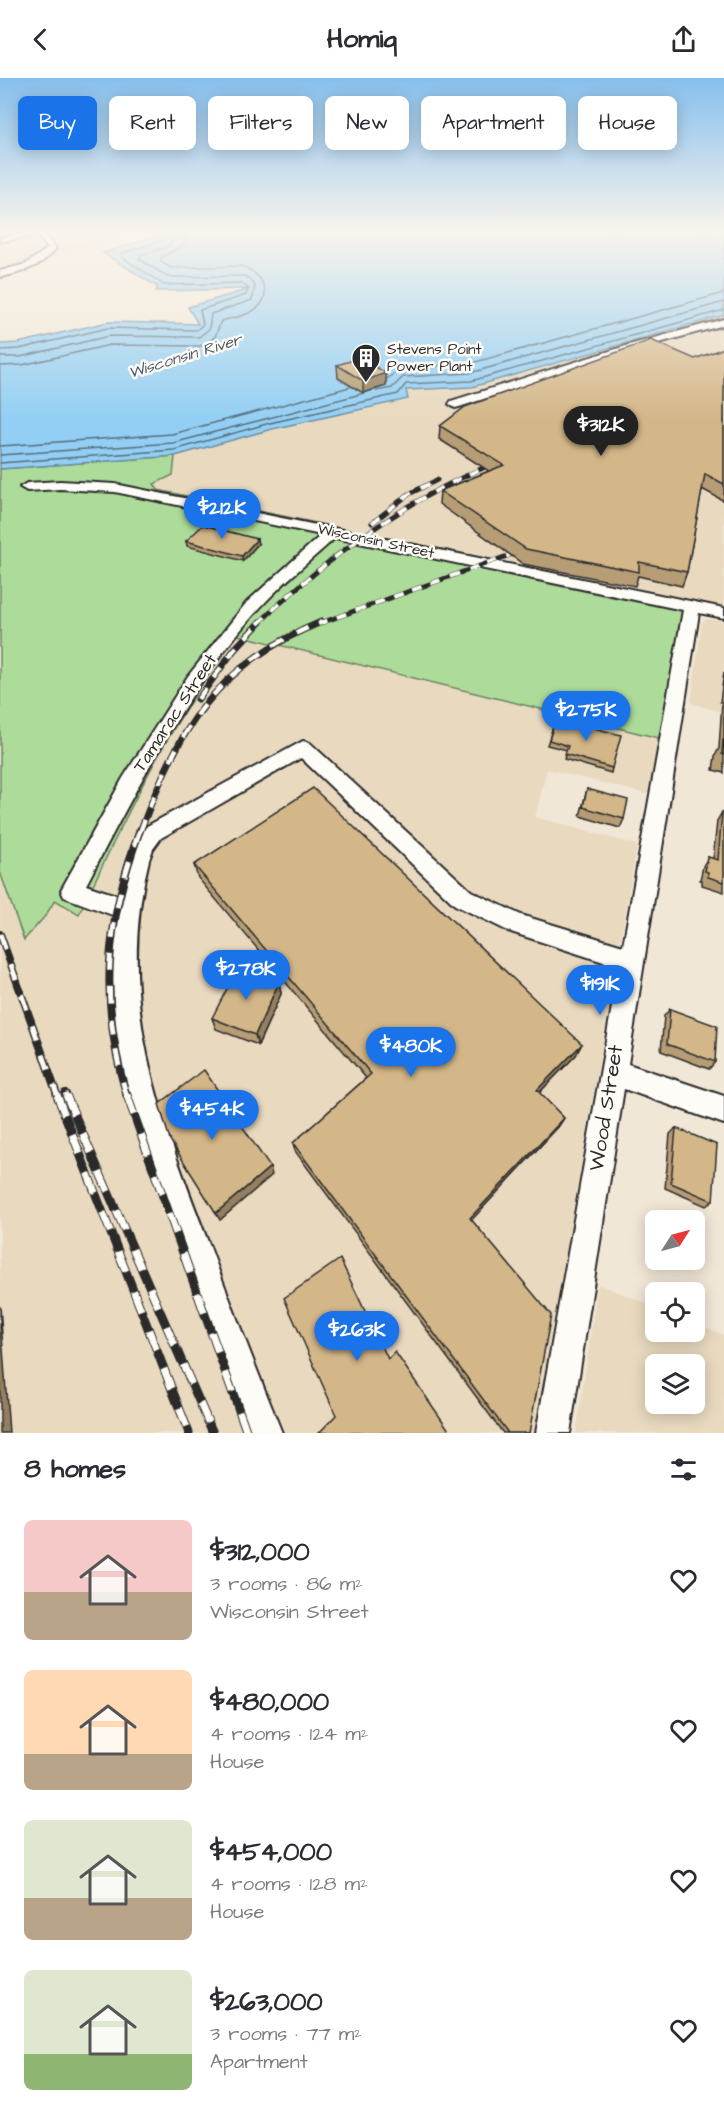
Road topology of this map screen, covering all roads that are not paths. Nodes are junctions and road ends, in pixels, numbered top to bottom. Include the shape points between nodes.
1 (724, 322) edge
2 (455, 404) dead end
3 (27, 487) dead end
4 (332, 532) junction
5 (692, 606) junction
6 (724, 613) edge
7 (127, 905) junction
8 (631, 960) junction
9 (612, 1072) junction
10 (724, 1110) edge
11 (265, 1433) edge
12 (553, 1433) edge

1 - 2 street
3 - 4 street, Wisconsin Street via 115,488
4 - 5 street, Wisconsin Street
4 - 7 street, Tamarac Street via 244,615 185,692 72,890 116,906
5 - 6 street, Wisconsin Street
5 - 8 street, Wood Street
7 - 8 street via 142,844 154,832 303,748 463,898 516,924
7 - 11 street via 122,982 131,1051 156,1143
8 - 9 street, Wood Street
9 - 10 street
9 - 12 street, Wood Street

